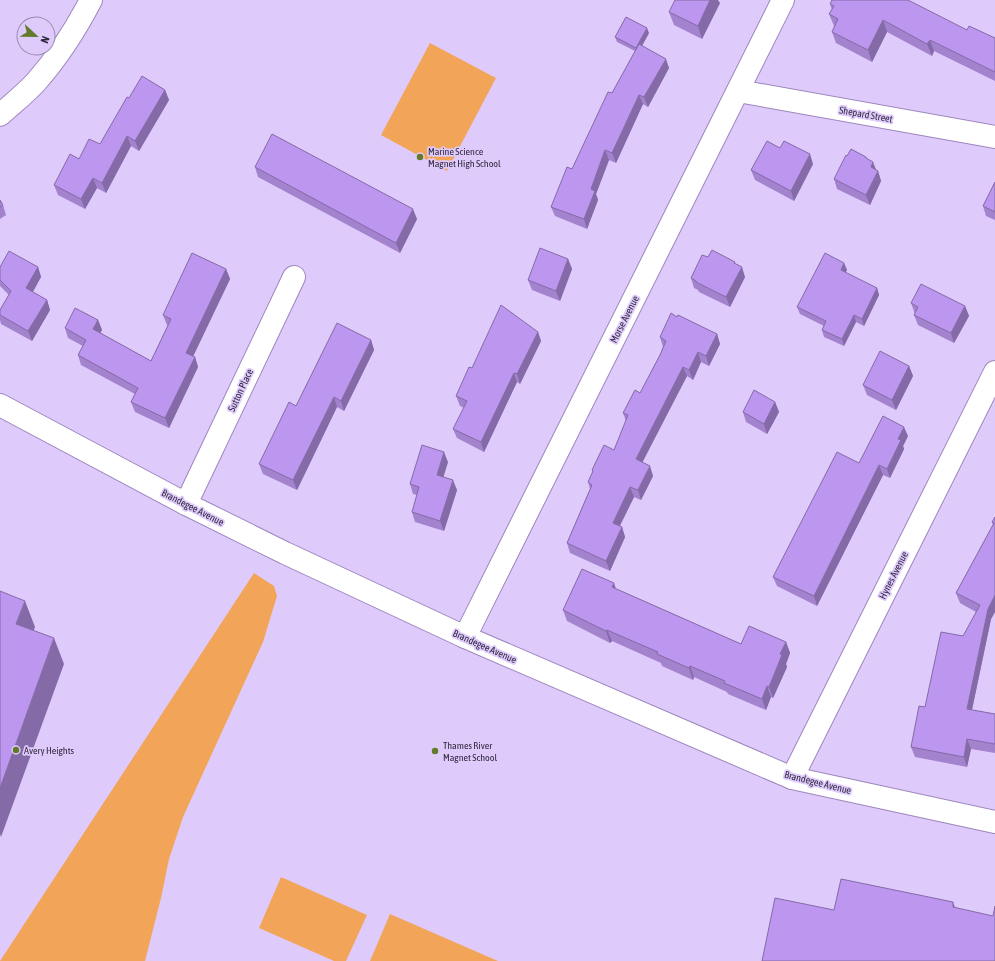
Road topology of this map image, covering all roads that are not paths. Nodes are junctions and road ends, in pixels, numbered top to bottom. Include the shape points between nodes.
1 (91, 0) edge
2 (783, 0) edge
3 (738, 91) junction
4 (0, 115) edge
5 (995, 137) edge
6 (294, 277) dead end
7 (995, 372) edge
8 (0, 405) edge
9 (186, 504) junction
10 (465, 637) junction
11 (792, 778) junction
12 (995, 822) edge

1 - 4 street via 51,64
2 - 3 street, Morse Avenue
3 - 5 street, Shepard Street
3 - 10 street, Morse Avenue
6 - 9 street, Sutton Place
7 - 11 street, Hynes Avenue
8 - 9 street, Brandegee Avenue
9 - 10 street, Brandegee Avenue
10 - 11 street, Brandegee Avenue
11 - 12 street, Brandegee Avenue

